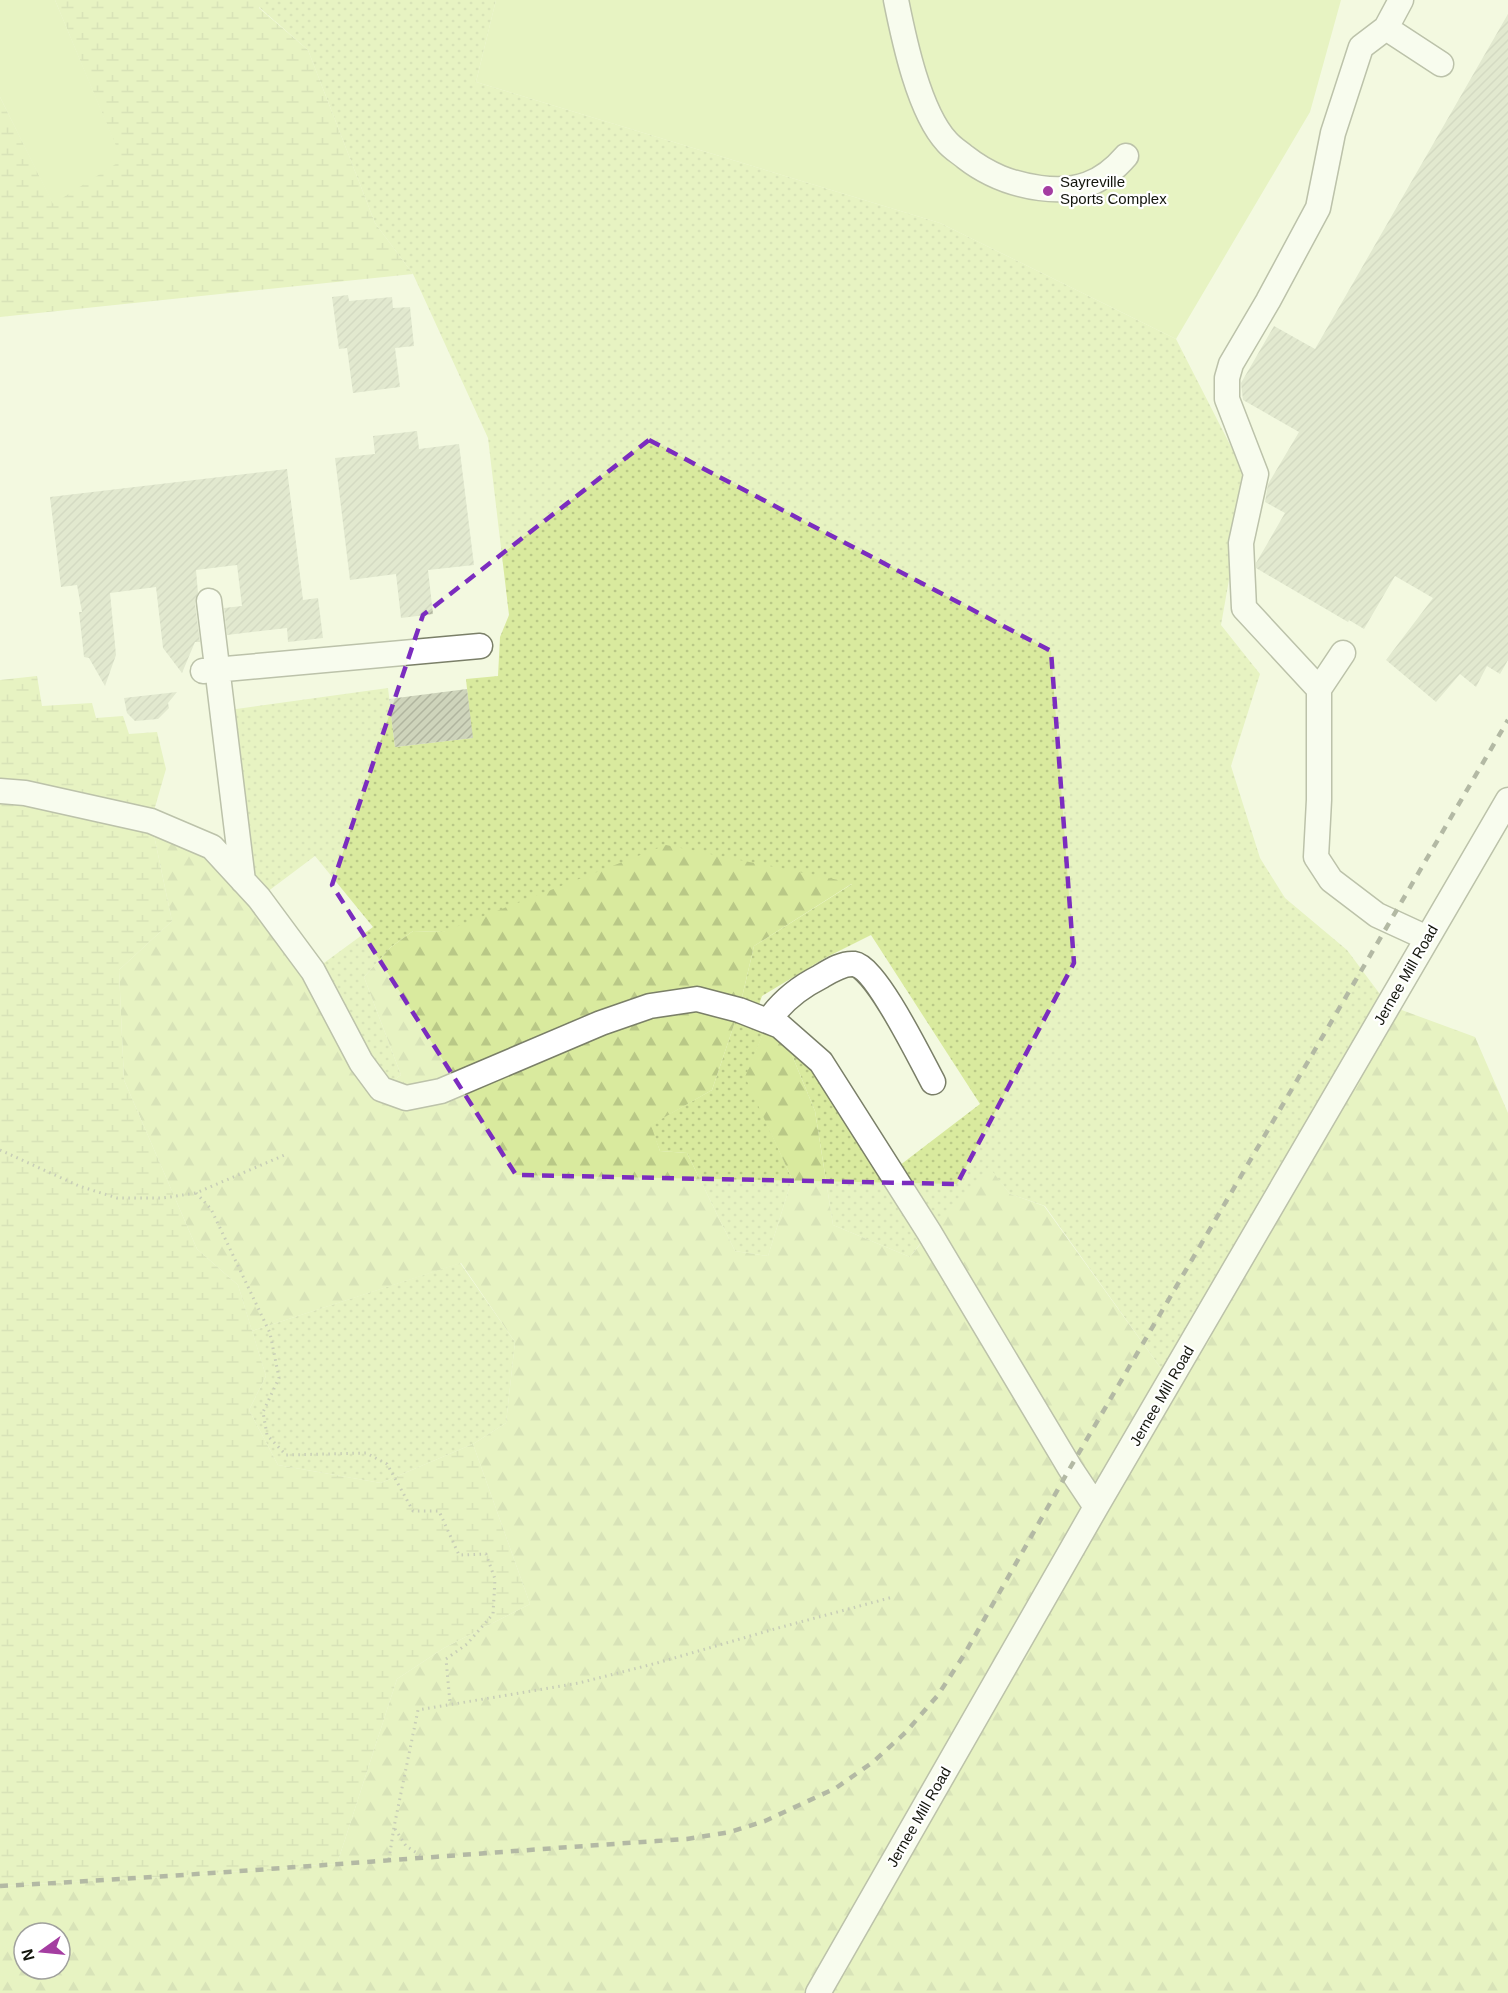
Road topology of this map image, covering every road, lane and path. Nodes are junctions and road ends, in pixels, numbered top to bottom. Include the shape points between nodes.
1 (896, 0) edge
2 (1401, 0) edge
3 (1386, 28) junction
4 (1440, 64) dead end
5 (1126, 156) dead end
6 (209, 601) dead end
7 (480, 646) dead end
8 (1343, 653) dead end
9 (209, 670) junction
10 (1319, 689) junction
11 (0, 791) edge
12 (1508, 800) edge
13 (243, 881) junction
14 (1427, 938) junction
15 (768, 1021) junction
16 (933, 1082) dead end
17 (0, 1150) edge
18 (287, 1154) dead end
19 (196, 1193) junction
20 (1096, 1507) junction
21 (893, 1597) dead end
22 (450, 1703) junction
23 (394, 1827) junction
24 (423, 1857) dead end
25 (389, 1859) dead end
26 (818, 1993) edge

1 - 5 street via 923,100 933,121 947,142 977,166 1020,186 1075,189 1113,171
2 - 3 street
3 - 4 street
3 - 10 street via 1361,47 1333,134 1317,208 1231,364 1227,378 1227,399 1256,474 1241,543 1244,608
6 - 9 street
7 - 9 street
8 - 10 street
9 - 13 street
10 - 14 street via 1316,857 1331,880 1377,915
11 - 13 street via 151,821 212,847
12 - 14 street, Jernee Mill Road
13 - 15 street via 314,971 361,1062 381,1089 406,1098 441,1091 650,1005 697,999
14 - 20 street, Jernee Mill Road
15 - 16 street via 803,986 843,965 862,966 881,989
15 - 20 street via 780,1026 821,1062
17 - 19 path via 79,1186 117,1198
18 - 19 path
19 - 22 path via 211,1209 270,1333 279,1378 263,1412 267,1435 286,1455 366,1453 387,1464 413,1511 440,1511 459,1555 486,1554 495,1579 493,1614 467,1644 446,1659
20 - 26 street, Jernee Mill Road
21 - 22 path via 579,1683
22 - 23 path via 418,1710
23 - 24 path via 406,1846
23 - 25 path

